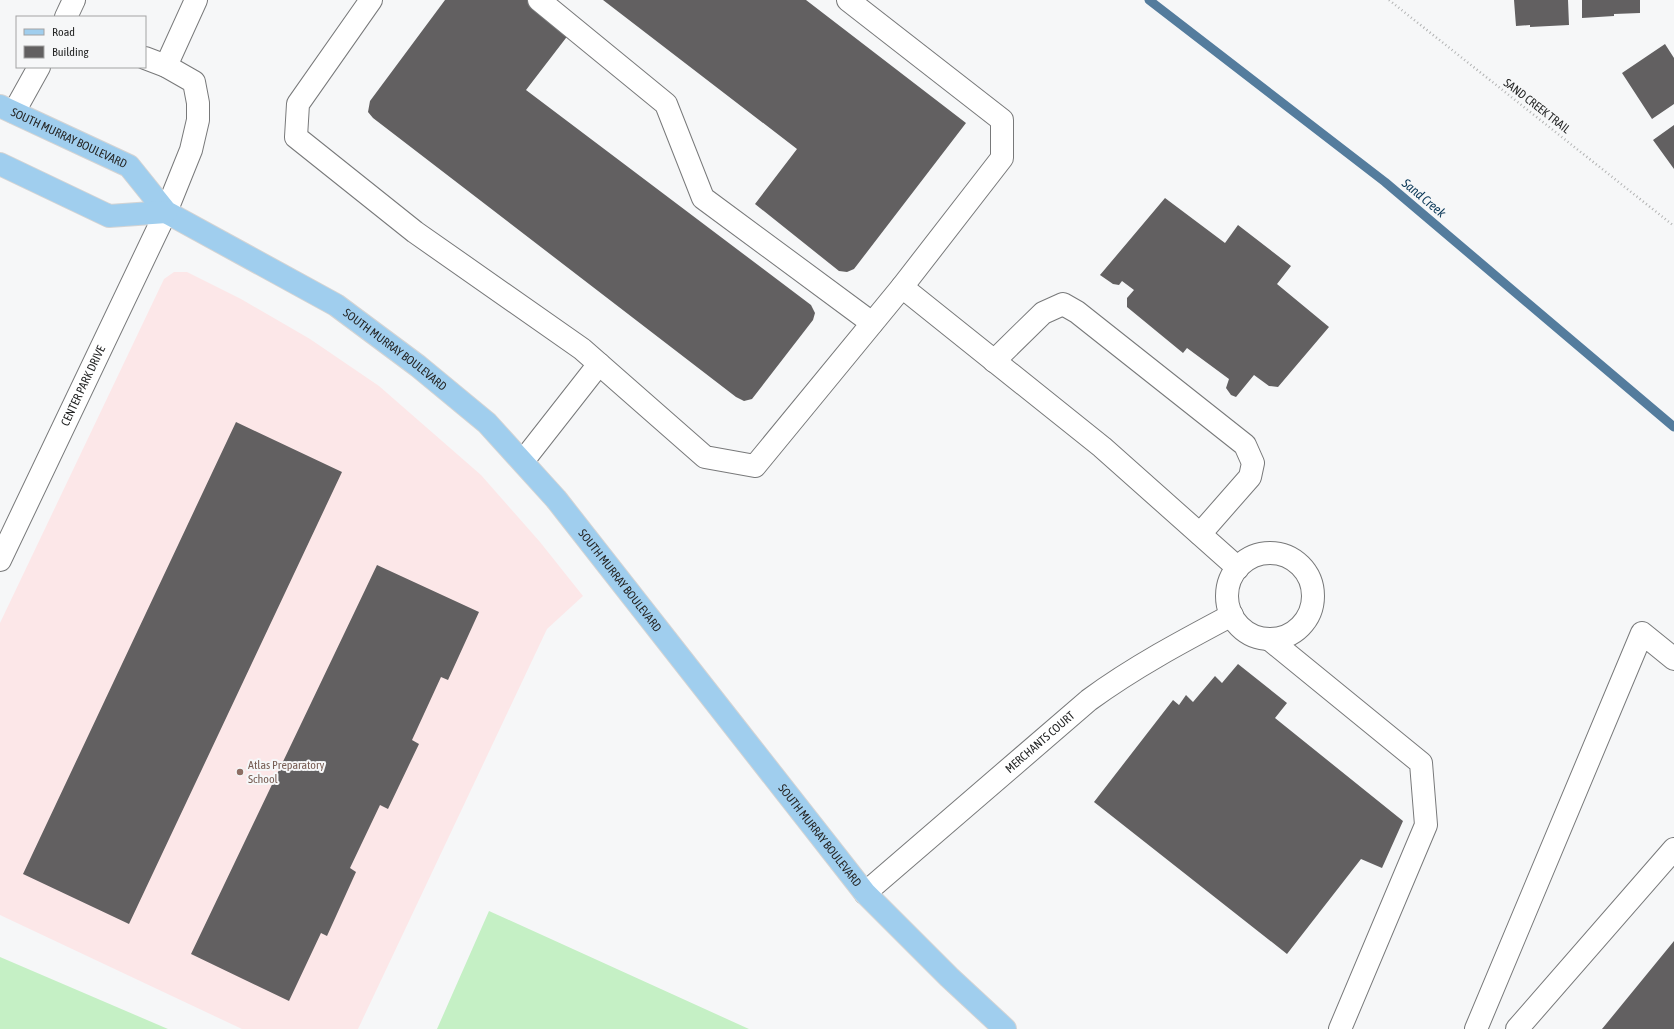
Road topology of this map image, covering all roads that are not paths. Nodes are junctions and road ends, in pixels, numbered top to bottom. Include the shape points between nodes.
1 (74, 0) edge
2 (196, 0) edge
3 (371, 0) edge
4 (539, 0) edge
5 (848, 0) edge
6 (66, 16) edge
7 (146, 58) edge
8 (166, 66) junction
9 (38, 68) edge
10 (7, 109) edge
11 (0, 164) edge
12 (166, 212) junction
13 (902, 287) junction
14 (872, 323) junction
15 (994, 361) junction
16 (599, 364) junction
17 (523, 461) junction
18 (1200, 534) junction
19 (0, 560) edge
20 (1238, 568) junction
21 (1232, 615) junction
22 (1269, 639) junction
23 (1674, 658) edge
24 (1674, 849) edge
25 (865, 893) junction
26 (1005, 1029) edge
27 (1340, 1029) edge
28 (1476, 1029) edge
29 (1517, 1029) edge

1 - 6 street
2 - 8 street
3 - 16 street via 298,104 296,137 415,232 582,349
4 - 14 street via 666,104 703,198
5 - 13 street via 1002,120 1002,158
7 - 8 street
8 - 12 street, CENTER PARK DRIVE via 194,82 198,114 191,150
9 - 10 street
10 - 12 main road, SOUTH MURRAY BOULEVARD via 128,166
11 - 12 main road via 109,216
12 - 17 main road, SOUTH MURRAY BOULEVARD via 336,305 418,366 487,423
12 - 19 street, CENTER PARK DRIVE
13 - 14 street
13 - 15 street
14 - 16 street via 755,466 706,457
15 - 18 street via 1102,447
15 - 18 street via 1043,313 1063,304 1077,312 1245,445 1254,463 1250,477
16 - 17 street
17 - 25 main road, SOUTH MURRAY BOULEVARD via 556,499
18 - 20 street
20 - 21 street via 1227,590 1228,606
20 - 22 street via 1251,557 1275,553 1290,558 1302,567 1308,576 1313,596 1309,615 1295,631 1281,638
21 - 22 street via 1246,632
21 - 25 street, MERCHANTS COURT via 1170,648 1089,700
22 - 27 street via 1421,763 1426,826
23 - 28 street via 1642,633
24 - 29 street
25 - 26 main road, SOUTH MURRAY BOULEVARD

